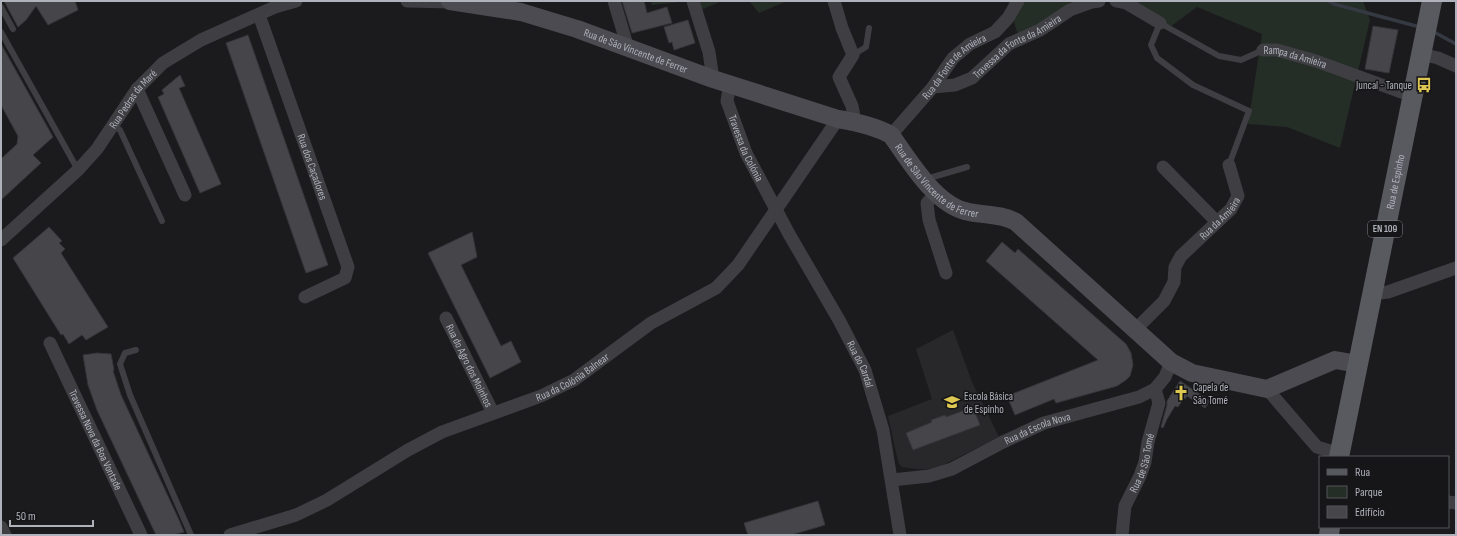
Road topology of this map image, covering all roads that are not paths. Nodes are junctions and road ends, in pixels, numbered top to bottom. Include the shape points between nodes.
1 (296, 1) edge
2 (407, 1) edge
3 (451, 1) edge
4 (614, 1) edge
5 (693, 1) edge
6 (834, 1) edge
7 (1018, 1) edge
8 (1099, 1) edge
9 (1116, 1) edge
10 (1432, 1) edge
11 (517, 6) edge
12 (1, 7) edge
13 (259, 15) junction
14 (1160, 23) junction
15 (869, 28) dead end
16 (12, 29) dead end
17 (1, 32) edge
18 (628, 48) junction
19 (1263, 50) joint
20 (1421, 54) junction
21 (853, 56) junction
22 (1456, 66) edge
23 (713, 78) junction
24 (730, 83) junction
25 (932, 87) junction
26 (137, 89) junction
27 (1412, 96) junction
28 (846, 120) junction
29 (113, 125) junction
30 (891, 135) junction
31 (1229, 165) joint
32 (967, 166) dead end
33 (1163, 166) dead end
34 (78, 170) junction
35 (924, 180) junction
36 (936, 193) junction
37 (185, 195) dead end
38 (777, 210) junction
39 (162, 221) dead end
40 (1217, 222) junction
41 (1, 240) edge
42 (1456, 268) edge
43 (946, 273) dead end
44 (1372, 294) junction
45 (305, 297) dead end
46 (446, 318) dead end
47 (1136, 329) junction
48 (50, 343) dead end
49 (136, 350) dead end
50 (1171, 362) junction
51 (1358, 364) junction
52 (1155, 389) junction
53 (1267, 389) junction
54 (493, 413) junction
55 (1340, 455) edge
56 (892, 480) junction
57 (1, 527) edge
58 (260, 531) edge
59 (5, 535) edge
60 (141, 535) edge
61 (192, 535) edge
62 (230, 535) edge
63 (900, 535) edge
64 (1122, 535) edge

1 - 13 street, Rua Pedras da Maré
2 - 3 street
3 - 11 street, Rua de São Vincente de Ferrer
4 - 18 street
5 - 23 street via 709,52
6 - 21 street
7 - 25 street, Rua da Fonte de Amieira via 999,28 970,44 953,58
8 - 25 street, Travessa da Fonte da Amieira via 1070,10 1040,30 1009,44 972,78 955,85
9 - 14 street
10 - 20 main road, Rua de Espinho / EN 109
11 - 18 street, Rua de São Vincente de Ferrer
12 - 16 lane
13 - 26 street, Rua Pedras da Maré via 201,40 163,63
13 - 45 street, Rua dos Caçadores via 348,267 345,278
14 - 19 lane, Rampa da Amieira via 1219,56 1241,60
14 - 31 lane, Rua da Amieira via 1151,45 1157,58 1193,85 1249,111
15 - 21 lane via 866,47
17 - 34 lane
18 - 23 street, Rua de São Vincente de Ferrer
19 - 27 street, Rampa da Amieira via 1277,50 1316,61
20 - 22 street
20 - 27 main road, Rua de Espinho / EN 109
21 - 28 street via 839,76 852,106
23 - 24 street, Rua de São Vincente de Ferrer
24 - 28 street, Rua de São Vincente de Ferrer
24 - 38 street, Travessa da Colónia via 727,101 746,153
25 - 30 street, Rua da Fonte de Amieira
26 - 29 street, Rua Pedras da Maré
26 - 37 street
27 - 44 main road, Rua de Espinho / EN 109
28 - 30 street, Rua de São Vincente de Ferrer
28 - 38 street, Rua da Colónia Balnear
29 - 34 street, Rua Pedras da Maré via 97,149
29 - 39 lane via 120,130
30 - 35 street, Rua de São Vincente de Ferrer
31 - 40 street, Rua da Amieira via 1238,196 1231,209
32 - 35 lane
33 - 40 street
34 - 41 street, Rua Pedras da Maré
35 - 36 street, Rua de São Vincente de Ferrer
36 - 43 street via 927,203 929,220
36 - 47 street, Rua de São Vincente de Ferrer via 954,208 1008,218 1016,222
38 - 54 street, Rua da Colónia Balnear via 738,265 716,288 652,323 574,380 541,396
38 - 56 street, Rua do Cardal via 865,370 883,430
40 - 47 street, Rua da Amieira via 1180,256 1174,282 1164,301
42 - 44 street via 1388,292
44 - 51 main road, Rua de Espinho / EN 109
46 - 54 street, Rua do Agro dos Moinhos
47 - 50 street, Rua de São Vincente de Ferrer
48 - 60 street, Travessa Nova da Boa Vontade
49 - 61 lane via 125,352 120,364 130,395
50 - 52 street, Rua da Escola Nova via 1165,377
50 - 53 street, Rua de São Vincente de Ferrer via 1192,373
51 - 53 street via 1335,360
51 - 55 main road, Rua de Espinho / EN 109
52 - 56 street, Rua da Escola Nova via 1139,397 1044,423 952,469 929,476
52 - 64 street, Rua de São Tomé via 1158,403 1145,462 1125,506
53 - 55 street via 1317,447
54 - 58 street, Rua da Colónia Balnear via 442,432 327,500
56 - 63 street, Rua do Cardal
57 - 59 street
58 - 62 street, Rua da Colónia Balnear

